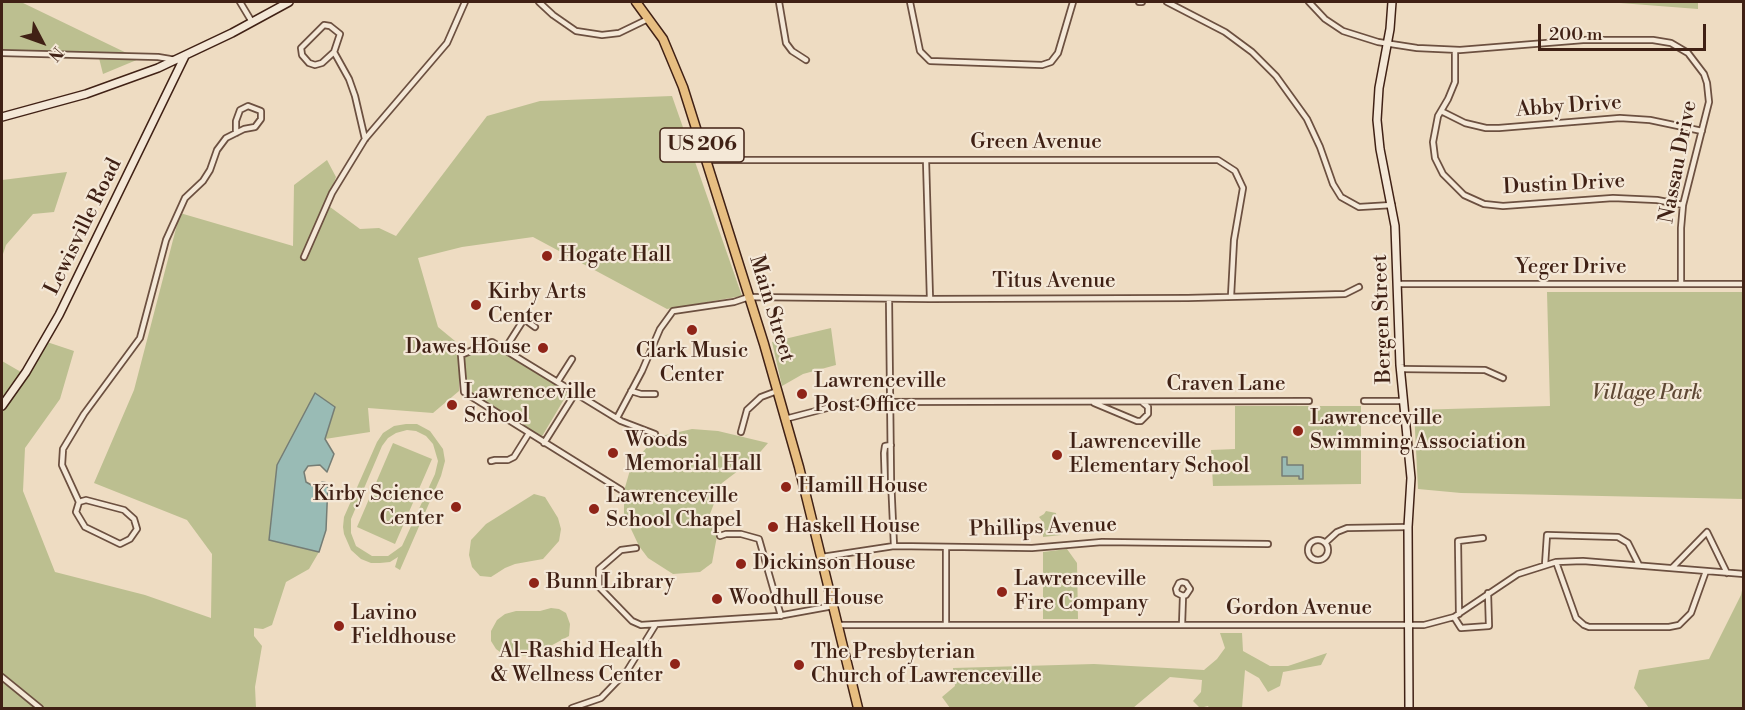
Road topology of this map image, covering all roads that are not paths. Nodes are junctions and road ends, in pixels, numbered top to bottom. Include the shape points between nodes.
1 (240, 2) edge
2 (289, 2) edge
3 (465, 2) edge
4 (539, 2) edge
5 (636, 2) edge
6 (779, 2) edge
7 (910, 2) edge
8 (1073, 2) edge
9 (1167, 2) edge
10 (1309, 2) edge
11 (1392, 2) edge
12 (650, 18) junction
13 (252, 22) junction
14 (1387, 44) junction
15 (1455, 50) junction
16 (334, 52) junction
17 (2, 53) edge
18 (185, 56) junction
19 (176, 60) junction
20 (806, 60) dead end
21 (1441, 111) junction
22 (2, 117) edge
23 (1702, 131) junction
24 (236, 133) junction
25 (365, 139) junction
26 (706, 160) junction
27 (926, 160) junction
28 (1392, 205) junction
29 (1683, 205) junction
30 (304, 257) dead end
31 (1399, 284) junction
32 (1681, 284) junction
33 (1743, 284) edge
34 (1359, 287) dead end
35 (1231, 296) junction
36 (749, 297) junction
37 (889, 299) junction
38 (930, 299) junction
39 (536, 327) dead end
40 (505, 349) junction
41 (573, 359) dead end
42 (1401, 369) junction
43 (1503, 378) dead end
44 (558, 381) junction
45 (632, 391) junction
46 (777, 391) junction
47 (576, 392) junction
48 (655, 394) dead end
49 (1403, 400) junction
50 (1310, 401) dead end
51 (1364, 401) dead end
52 (890, 402) junction
53 (1092, 402) junction
54 (1142, 402) junction
55 (2, 406) edge
56 (618, 418) junction
57 (785, 419) junction
58 (741, 432) dead end
59 (529, 433) junction
60 (655, 434) dead end
61 (544, 443) junction
62 (491, 461) dead end
63 (621, 490) dead end
64 (79, 502) junction
65 (1408, 528) junction
66 (720, 536) dead end
67 (1483, 538) dead end
68 (1325, 543) junction
69 (1268, 544) dead end
70 (894, 546) junction
71 (946, 547) junction
72 (636, 548) dead end
73 (821, 558) junction
74 (1556, 562) junction
75 (1545, 565) junction
76 (1639, 566) junction
77 (1672, 568) junction
78 (1706, 571) junction
79 (1727, 573) junction
80 (1743, 574) edge
81 (1488, 593) junction
82 (1183, 596) dead end
83 (833, 606) junction
84 (1456, 615) junction
85 (781, 616) junction
86 (656, 624) junction
87 (837, 625) junction
88 (946, 625) junction
89 (1182, 625) junction
90 (1408, 626) junction
91 (2, 677) edge
92 (40, 708) edge
93 (572, 708) edge
94 (858, 708) edge
95 (1409, 708) edge

1 - 13 street
2 - 13 street
3 - 25 street via 447,43
4 - 12 street via 576,31 602,35 619,33
5 - 12 highway, Main Street / US 206
6 - 20 street via 786,43
7 - 8 street via 920,51 930,61 1042,65 1058,53
9 - 28 street via 1232,36 1276,76 1307,119 1341,197 1359,207
10 - 14 street, Nassau Drive via 1343,31
11 - 14 street, Bergen Street
12 - 26 highway, Main Street / US 206 via 674,64
13 - 18 street
14 - 15 street, Nassau Drive
14 - 28 street, Bergen Street via 1378,87 1377,120
15 - 21 street, Dustin Drive via 1455,82
15 - 23 street, Nassau Drive via 1583,40 1671,43 1694,59 1707,83 1709,102
16 - 16 street via 340,34 324,25 301,48 302,56 315,65
16 - 25 street via 356,96
17 - 19 street
18 - 19 street
18 - 55 street, Lewisville Road via 74,288
19 - 22 street via 86,94
21 - 23 street, Abby Drive via 1486,128 1620,118
21 - 29 street, Dustin Drive via 1433,133 1435,158 1449,182 1474,200 1503,206 1635,198
23 - 29 street, Nassau Drive
24 - 24 street via 255,127 261,111 248,106 240,110
24 - 64 street via 226,138 207,176 180,207 166,240 140,338 63,449 62,465
25 - 30 street via 332,193
26 - 27 street, Green Avenue
26 - 36 highway, Main Street / US 206
27 - 35 street, Green Avenue via 1211,159 1225,163 1235,171 1243,188 1234,240
27 - 38 street
28 - 31 street, Bergen Street
29 - 32 street, Nassau Drive
31 - 32 street, Yeger Drive
31 - 42 street, Bergen Street
32 - 33 street, Yeger Drive
34 - 35 street, Titus Avenue via 1345,294
35 - 38 street, Titus Avenue
36 - 37 street, Titus Avenue
36 - 45 street, Titus Avenue via 673,311 660,329
36 - 46 highway, Main Street / US 206
37 - 38 street, Titus Avenue
37 - 52 street
39 - 40 street via 524,319
40 - 44 street
40 - 59 street via 492,342 461,355 464,392
41 - 44 street
42 - 43 street via 1485,370
42 - 49 street, Bergen Street
44 - 47 street
45 - 48 street
45 - 56 street
46 - 57 highway, Main Street / US 206
46 - 58 street via 761,397 747,410
47 - 56 street
47 - 61 street
49 - 51 street
49 - 65 street, Bergen Street via 1411,478
50 - 54 street, Craven Lane
52 - 53 street, Craven Lane
52 - 57 street, Craven Lane via 837,406
52 - 70 street
53 - 54 street, Craven Lane
53 - 54 street, Craven Lane via 1137,421 1148,414 1148,407
56 - 60 street
57 - 73 highway, Main Street / US 206
59 - 61 street
59 - 62 street via 514,457
61 - 63 street
64 - 64 street via 76,512 85,527 120,544 137,529 134,519 124,510 86,500
65 - 68 street via 1347,528
65 - 90 street, Bergen Street
66 - 85 street via 741,534 759,539
67 - 84 street via 1458,541
68 - 68 street via 1326,555 1321,560 1311,557 1311,543
69 - 71 street, Phillips Avenue via 1102,542 1032,548
70 - 71 street, Phillips Avenue
70 - 73 street, Phillips Avenue
71 - 88 street
72 - 86 street via 621,550 599,569 599,587 632,621
73 - 83 highway, Main Street / US 206
74 - 75 street, Gordon Avenue
74 - 76 street, Gordon Avenue
74 - 78 street via 1575,618 1589,627 1679,625 1691,613
75 - 76 street via 1546,535 1618,537 1628,543
75 - 81 street, Gordon Avenue via 1518,574
76 - 77 street, Gordon Avenue
77 - 78 street, Gordon Avenue
77 - 79 street via 1707,532
78 - 79 street, Gordon Avenue
79 - 80 street, Gordon Avenue
81 - 84 street, Gordon Avenue
81 - 84 street via 1490,626 1461,628
82 - 89 street
83 - 85 street
83 - 87 highway, Main Street / US 206
84 - 90 street, Gordon Avenue via 1435,624
85 - 86 street
86 - 93 street via 627,671 601,698
87 - 88 street, Gordon Avenue
87 - 94 highway, Main Street / US 206
88 - 89 street, Gordon Avenue
89 - 90 street, Gordon Avenue
90 - 95 street, Bergen Street
91 - 92 street

